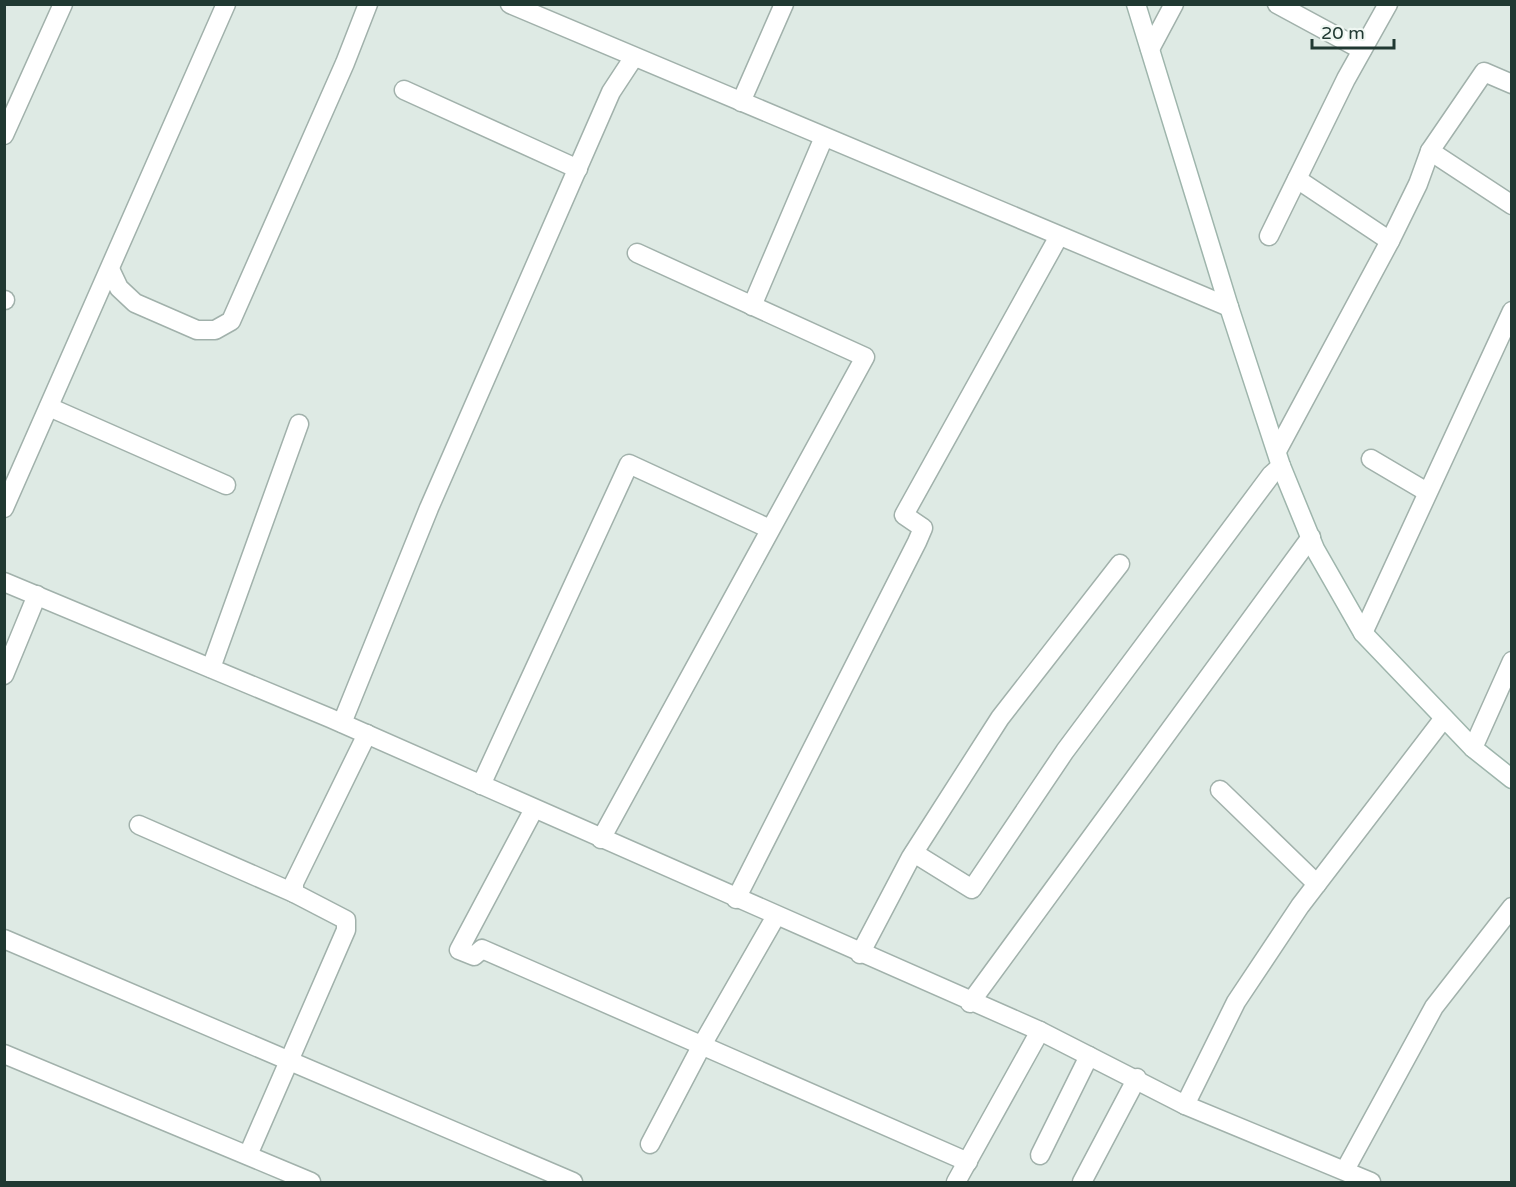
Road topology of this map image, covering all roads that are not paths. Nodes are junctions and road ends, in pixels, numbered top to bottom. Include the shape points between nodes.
1 (63, 4) edge
2 (226, 4) edge
3 (368, 4) edge
4 (510, 4) edge
5 (784, 4) edge
6 (1136, 4) edge
7 (1174, 4) edge
8 (1277, 4) edge
9 (1388, 4) edge
10 (1149, 48) junction
11 (1362, 50) junction
12 (634, 57) junction
13 (1512, 84) edge
14 (404, 90) dead end
15 (741, 102) junction
16 (4, 135) edge
17 (824, 137) junction
18 (1430, 151) junction
19 (578, 169) junction
20 (1297, 179) junction
21 (1512, 205) edge
22 (1059, 236) junction
23 (1269, 236) dead end
24 (1390, 241) junction
25 (637, 254) dead end
26 (110, 269) junction
27 (752, 306) junction
28 (1229, 307) junction
29 (1512, 311) edge
30 (49, 407) junction
31 (299, 424) dead end
32 (1279, 458) junction
33 (1371, 459) dead end
34 (13, 467) edge
35 (226, 485) dead end
36 (1427, 492) junction
37 (4, 508) edge
38 (770, 529) junction
39 (1311, 537) junction
40 (1120, 564) dead end
41 (4, 582) edge
42 (37, 595) junction
43 (1363, 633) junction
44 (1512, 661) edge
45 (211, 668) junction
46 (4, 675) edge
47 (1444, 718) junction
48 (342, 723) junction
49 (367, 734) junction
50 (1473, 748) junction
51 (1512, 779) edge
52 (481, 785) junction
53 (1220, 790) dead end
54 (534, 809) junction
55 (139, 825) dead end
56 (601, 839) junction
57 (914, 852) junction
58 (1317, 884) junction
59 (294, 893) junction
60 (736, 899) junction
61 (1512, 907) edge
62 (776, 916) junction
63 (4, 939) edge
64 (860, 954) junction
65 (970, 1003) junction
66 (1040, 1031) junction
67 (702, 1045) junction
68 (4, 1054) edge
69 (1089, 1056) junction
70 (290, 1061) junction
71 (1137, 1078) junction
72 (1185, 1105) junction
73 (651, 1144) dead end
74 (248, 1155) junction
75 (1040, 1155) dead end
76 (968, 1162) junction
77 (1345, 1170) junction
78 (311, 1182) edge
79 (573, 1182) edge
80 (956, 1182) edge
81 (1082, 1182) edge
82 (1371, 1182) edge

1 - 16 street
2 - 26 street
3 - 26 street via 231,321 215,330 187,326 135,303 119,288
4 - 12 street
5 - 15 street
6 - 10 street
7 - 10 street
8 - 11 street
9 - 11 street
10 - 28 street
11 - 20 street
12 - 15 street
12 - 19 street via 611,92
13 - 18 street via 1484,72
14 - 19 street
15 - 17 street
17 - 22 street
17 - 27 street
18 - 21 street
18 - 24 street
19 - 48 street via 429,508
20 - 23 street
20 - 24 street
22 - 28 street
22 - 60 street via 904,515 923,528 917,542
24 - 32 street
25 - 27 street
26 - 30 street
27 - 38 street via 865,357
28 - 32 street
29 - 36 street
30 - 34 street
30 - 35 street
31 - 45 street
32 - 39 street
32 - 57 street via 1271,475 1065,751 972,889
33 - 36 street
34 - 37 street
36 - 43 street
38 - 52 street via 628,464
38 - 56 street
39 - 43 street
39 - 65 street
40 - 57 street via 1000,717
41 - 42 street
42 - 45 street
42 - 46 street
43 - 47 street
44 - 50 street
45 - 48 street
47 - 50 street
47 - 58 street
48 - 49 street
49 - 52 street
49 - 59 street via 294,883
50 - 51 street
52 - 54 street
53 - 58 street
54 - 56 street
54 - 67 street via 459,950 474,956 482,949
55 - 59 street
56 - 60 street
57 - 64 street
58 - 72 street via 1236,1002
59 - 70 street via 346,920 346,930
60 - 62 street
61 - 77 street via 1434,1007
62 - 64 street
62 - 67 street
63 - 70 street
64 - 65 street
65 - 66 street
66 - 69 street
66 - 76 street
67 - 73 street
67 - 76 street
68 - 74 street
69 - 71 street
69 - 75 street
70 - 74 street
70 - 79 street
71 - 72 street
71 - 81 street
72 - 77 street
74 - 78 street
76 - 80 street
77 - 82 street

